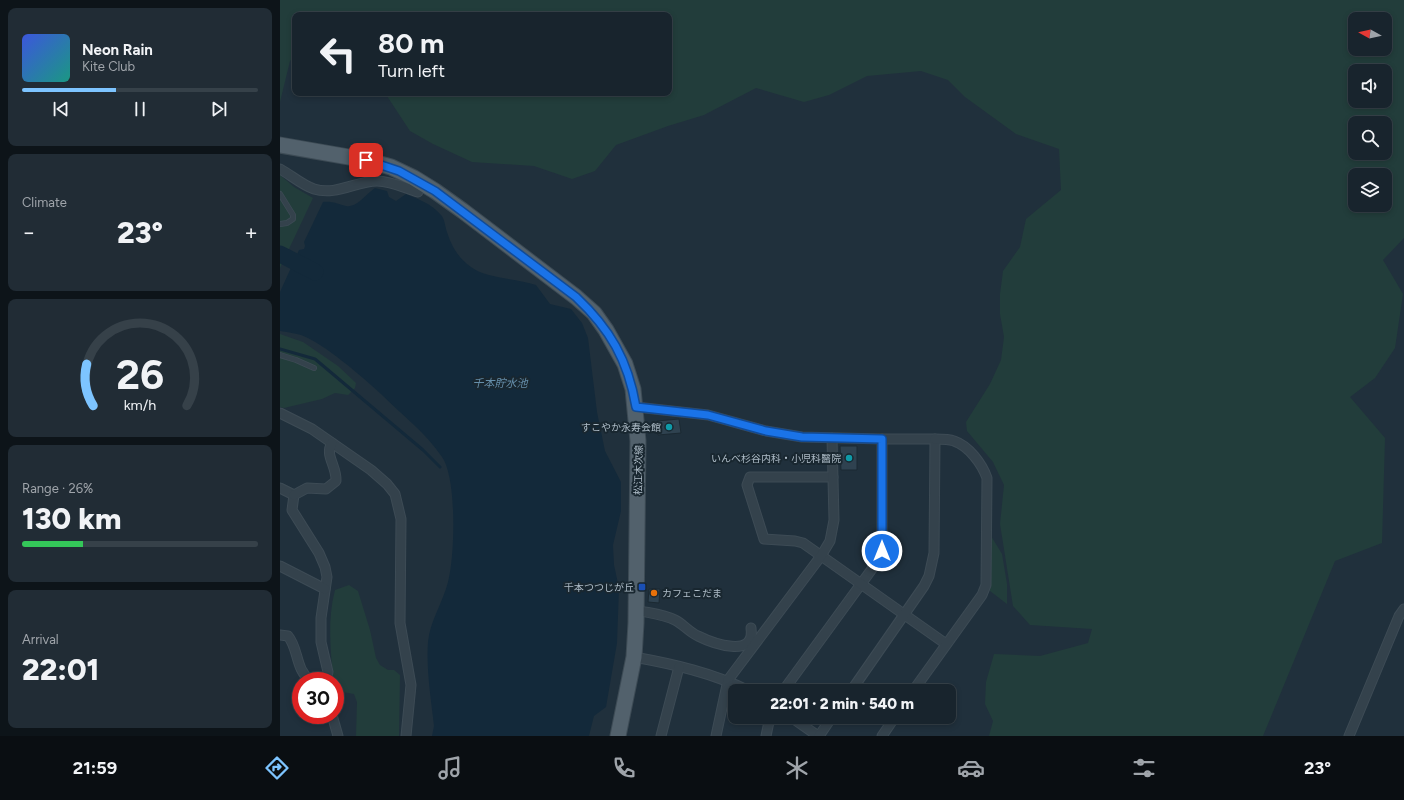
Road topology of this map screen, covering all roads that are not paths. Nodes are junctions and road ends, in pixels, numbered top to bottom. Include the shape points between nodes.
1 (280, 145) edge
2 (280, 169) edge
3 (418, 192) dead end
4 (280, 194) edge
5 (280, 224) edge
6 (280, 355) edge
7 (314, 368) dead end
8 (636, 407) junction
9 (280, 413) edge
10 (832, 438) junction
11 (882, 439) junction
12 (935, 439) junction
13 (332, 443) junction
14 (833, 477) junction
15 (280, 488) edge
16 (294, 495) junction
17 (822, 556) junction
18 (280, 566) edge
19 (862, 585) junction
20 (325, 589) junction
21 (1404, 609) edge
22 (636, 610) junction
23 (905, 615) junction
24 (751, 628) dead end
25 (280, 635) edge
26 (946, 644) junction
27 (634, 657) junction
28 (678, 667) junction
29 (303, 672) edge
30 (328, 672) edge
31 (728, 680) junction
32 (736, 684) edge
33 (787, 684) edge
34 (856, 684) edge
35 (918, 684) edge
36 (335, 724) edge
37 (769, 724) edge
38 (801, 724) edge
39 (827, 724) edge
40 (890, 724) edge
41 (338, 736) edge
42 (406, 736) edge
43 (618, 736) edge
44 (661, 736) edge
45 (716, 736) edge
46 (766, 736) edge
47 (819, 736) edge
48 (882, 736) edge
49 (1348, 736) edge

1 - 8 main road, 松江木次線 via 366,160 391,168 414,178 446,199 594,313 625,364
2 - 3 street via 308,186 325,191 377,181
4 - 5 lane via 293,219
6 - 7 lane
8 - 10 street via 708,415 766,431 802,437
8 - 22 main road, 松江木次線
9 - 13 street via 302,423
10 - 11 street
10 - 14 street
11 - 12 street
11 - 19 street via 882,551
12 - 23 street via 932,565 924,586
12 - 26 street via 953,440 962,445 983,467 987,478 986,585 982,595
13 - 16 street via 329,456 335,468 336,481 326,489 308,488
13 - 42 street via 371,470 392,489 398,501 401,519 400,623 410,685
14 - 17 street via 833,530
14 - 17 street via 750,477 747,485 764,539 795,541
15 - 16 street
16 - 20 street via 292,510 325,567
17 - 19 street
17 - 31 street
18 - 20 street
19 - 23 street
19 - 33 street
20 - 30 street via 321,642
21 - 49 street via 1396,622
22 - 24 street via 675,620 697,636 723,645 746,644 750,638
22 - 27 main road, 松江木次線
23 - 26 street
23 - 34 street
25 - 29 street via 288,636 292,640
26 - 35 street
27 - 28 street
27 - 43 main road, 松江木次線
28 - 31 street
28 - 44 street
31 - 32 street
31 - 45 street
36 - 41 street
37 - 46 street
38 - 47 street
39 - 47 street
40 - 48 street

